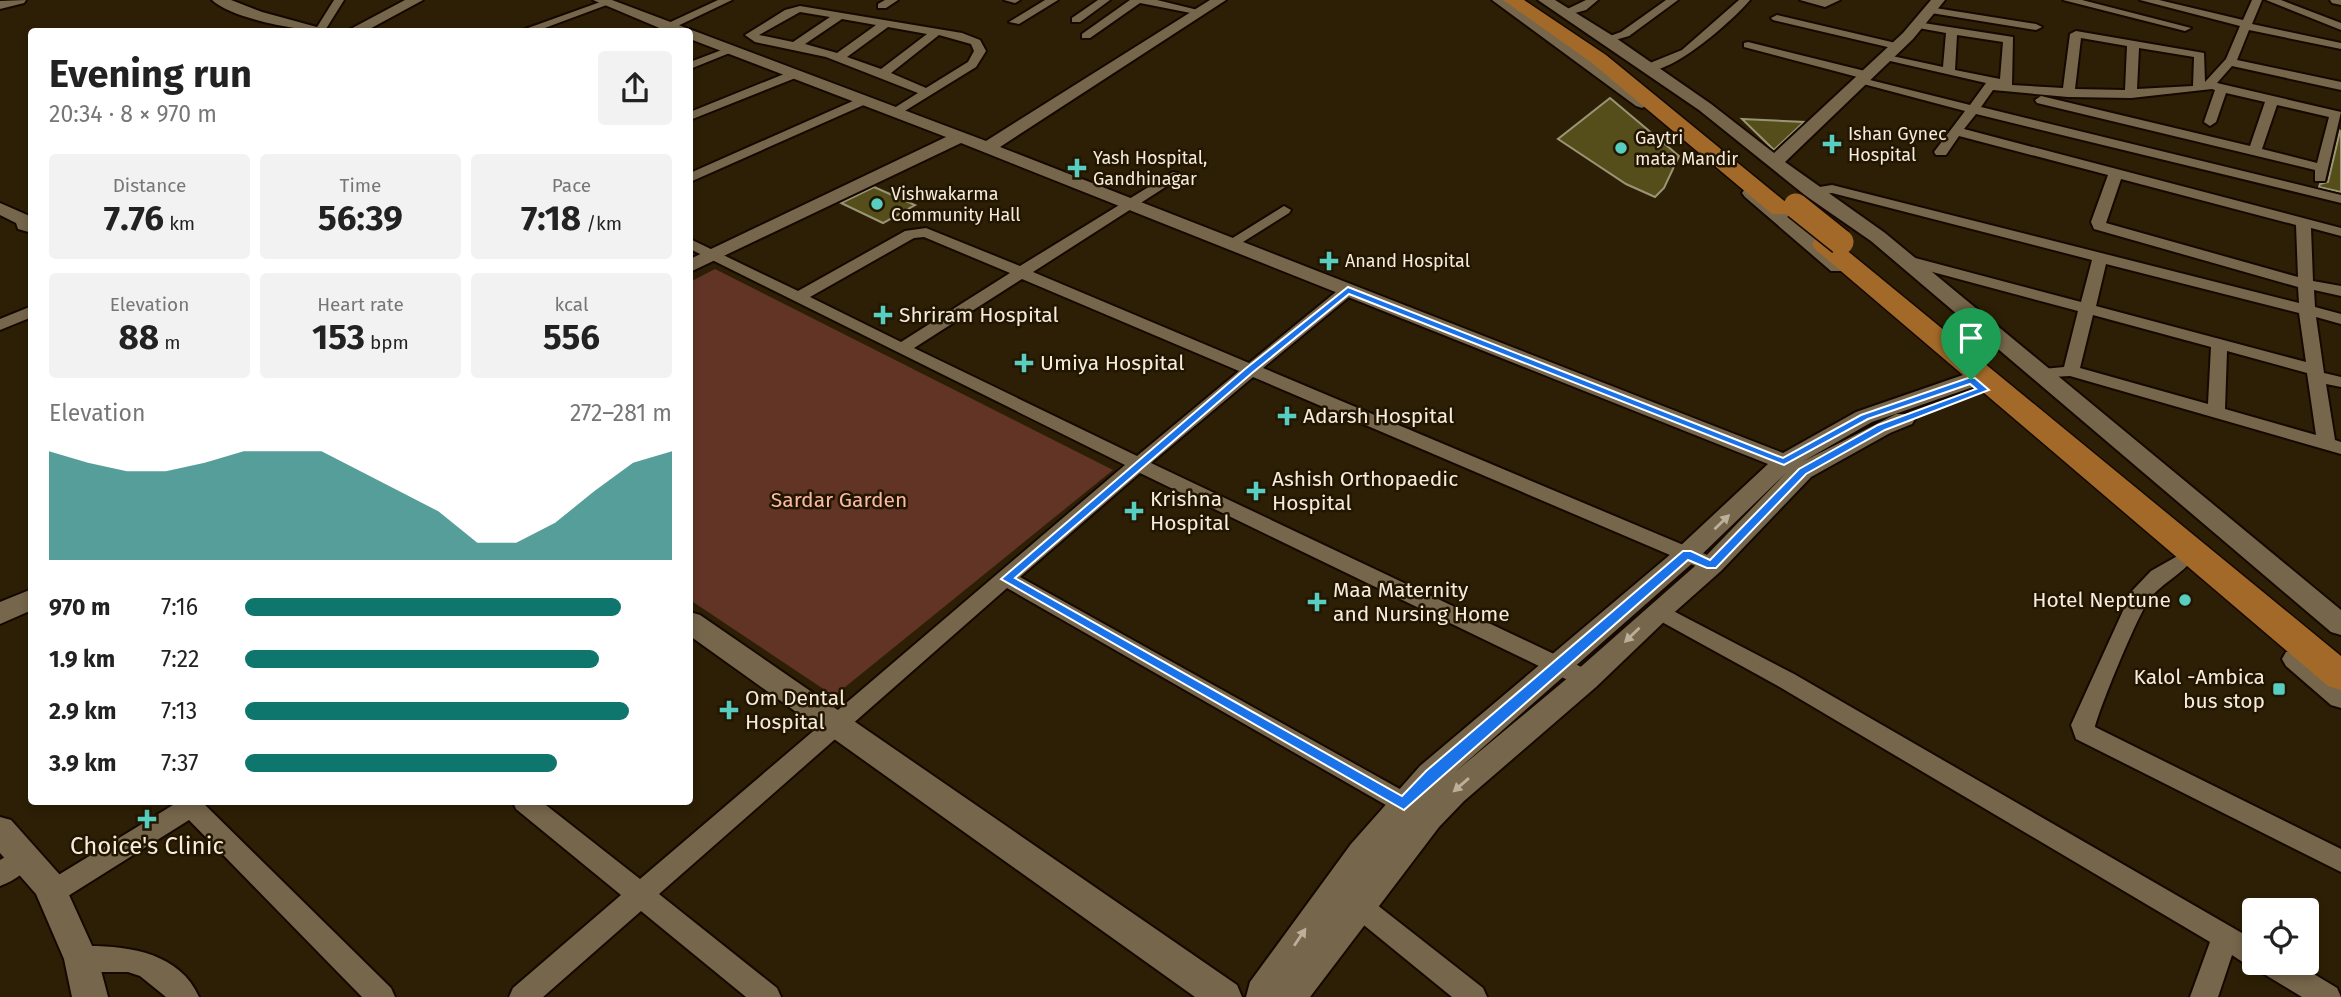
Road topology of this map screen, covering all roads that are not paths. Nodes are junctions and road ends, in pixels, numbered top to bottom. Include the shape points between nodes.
1 (19, 0) edge
2 (219, 0) edge
3 (339, 0) edge
4 (406, 0) edge
5 (416, 0) edge
6 (727, 0) edge
7 (893, 0) edge
8 (1009, 0) edge
9 (1015, 0) edge
10 (1053, 0) edge
11 (1105, 0) edge
12 (1139, 0) edge
13 (1219, 0) edge
14 (1499, 0) edge
15 (1512, 0) edge
16 (1530, 0) edge
17 (1545, 0) edge
18 (1593, 0) edge
19 (1673, 0) edge
20 (1745, 0) edge
21 (1805, 0) edge
22 (1835, 0) edge
23 (2068, 0) edge
24 (2145, 0) edge
25 (2257, 0) edge
26 (2271, 0) edge
27 (604, 1) edge
28 (0, 5) edge
29 (1933, 5) edge
30 (882, 6) dead end
31 (1201, 12) junction
32 (1564, 13) junction
33 (840, 16) junction
34 (1777, 18) dead end
35 (1076, 20) dead end
36 (1015, 22) dead end
37 (886, 23) junction
38 (1917, 25) junction
39 (2246, 25) junction
40 (2036, 27) dead end
41 (2341, 27) edge
42 (311, 28) edge
43 (325, 28) edge
44 (351, 28) edge
45 (360, 28) edge
46 (533, 28) edge
47 (673, 28) edge
48 (678, 28) edge
49 (2185, 28) dead end
50 (1952, 30) junction
51 (936, 32) junction
52 (693, 35) edge
53 (1086, 36) dead end
54 (1608, 39) junction
55 (2133, 43) junction
56 (796, 45) junction
57 (1748, 45) dead end
58 (1896, 46) junction
59 (2341, 46) edge
60 (731, 50) junction
61 (838, 58) junction
62 (1883, 58) junction
63 (2229, 62) junction
64 (693, 65) edge
65 (1649, 68) junction
66 (1949, 72) junction
67 (793, 74) junction
68 (882, 74) junction
69 (1862, 78) junction
70 (1927, 83) dead end
71 (2341, 86) edge
72 (1989, 87) junction
73 (2210, 88) junction
74 (926, 92) junction
75 (2068, 93) junction
76 (2131, 94) junction
77 (1916, 96) junction
78 (2272, 100) junction
79 (862, 102) junction
80 (1971, 109) junction
81 (895, 113) junction
82 (693, 115) edge
83 (2338, 115) edge
84 (2132, 122) junction
85 (2210, 122) dead end
86 (1955, 131) junction
87 (960, 137) junction
88 (2121, 145) junction
89 (987, 148) junction
90 (1941, 152) dead end
91 (2255, 152) junction
92 (2186, 161) junction
93 (1775, 162) junction
94 (2323, 168) junction
95 (2116, 173) junction
96 (1173, 176) dead end
97 (693, 177) edge
98 (2178, 190) junction
99 (2317, 193) junction
100 (2341, 199) edge
101 (1129, 204) junction
102 (2294, 207) junction
103 (1284, 209) dead end
104 (1795, 209) junction
105 (2341, 232) edge
106 (1839, 235) junction
107 (1230, 244) junction
108 (693, 245) edge
109 (712, 255) junction
110 (2099, 258) junction
111 (1904, 260) junction
112 (693, 265) edge
113 (1020, 272) junction
114 (2306, 284) junction
115 (1348, 290) junction
116 (2341, 290) edge
117 (797, 297) junction
118 (2087, 307) junction
119 (2307, 311) junction
120 (28, 313) edge
121 (2341, 319) edge
122 (0, 325) edge
123 (2219, 343) junction
124 (901, 349) junction
125 (1249, 371) junction
126 (2071, 371) junction
127 (2039, 374) junction
128 (2318, 374) junction
129 (2341, 382) edge
130 (1977, 385) junction
131 (2216, 412) junction
132 (2333, 446) edge
133 (1141, 465) junction
134 (1793, 467) junction
135 (1699, 560) junction
136 (2181, 561) junction
137 (1007, 579) junction
138 (28, 600) edge
139 (1658, 611) junction
140 (0, 614) edge
141 (693, 624) edge
142 (2341, 625) edge
143 (2341, 655) edge
144 (1560, 667) junction
145 (2341, 676) edge
146 (1586, 679) junction
147 (2341, 697) edge
148 (836, 725) junction
149 (1404, 804) junction
150 (529, 805) edge
151 (1428, 818) junction
152 (0, 830) edge
153 (2341, 862) edge
154 (12, 866) edge
155 (51, 893) junction
156 (640, 895) junction
157 (1358, 905) junction
158 (2225, 937) junction
159 (2242, 947) edge
160 (81, 959) junction
161 (2291, 975) edge
162 (1268, 996) edge
163 (90, 997) edge
164 (185, 997) edge
165 (381, 997) edge
166 (523, 997) edge
167 (767, 997) edge
168 (1224, 997) edge
169 (1473, 997) edge
170 (2204, 997) edge
171 (2328, 997) edge

1 - 28 street
2 - 42 street
3 - 43 street
4 - 44 street
5 - 45 street
6 - 48 street
7 - 30 street
8 - 9 street
10 - 36 street
11 - 35 street
12 - 31 street
12 - 53 street
13 - 31 street
14 - 104 street
15 - 104 main road via 1599,59
16 - 104 main road via 1611,55 1709,132
17 - 32 street
18 - 32 street
19 - 54 street via 1625,34
20 - 65 street via 1686,52
21 - 22 street via 1825,4
23 - 49 street
24 - 39 street
25 - 39 street
26 - 41 street
27 - 46 street
27 - 47 street
29 - 38 street
29 - 40 street
31 - 89 street
32 - 54 street
33 - 37 street
33 - 56 street
33 - 56 street via 796,9 750,36
34 - 58 street
37 - 51 street
37 - 61 street
38 - 50 street
38 - 58 street
39 - 59 street
39 - 63 street
50 - 66 street
50 - 66 street via 2009,39 2006,84
51 - 68 street
51 - 74 street via 976,42 980,51 972,64
52 - 60 street
54 - 65 street
55 - 73 street via 2200,55
55 - 75 street via 2074,35
55 - 76 street
56 - 61 street
57 - 69 street
58 - 62 street
60 - 64 street
60 - 67 street
61 - 68 street
62 - 66 street
62 - 69 street
63 - 71 street
63 - 73 street
65 - 93 street
67 - 79 street
67 - 82 street
68 - 74 street
69 - 77 street
69 - 93 street
70 - 77 street
72 - 75 street
72 - 80 street
72 - 84 street
73 - 76 street
73 - 78 street
73 - 85 street
74 - 81 street
75 - 76 street
77 - 80 street
78 - 83 street
78 - 91 street
79 - 81 street
79 - 97 street
80 - 86 street
80 - 88 street
81 - 87 street
83 - 94 street
84 - 88 street
84 - 91 street
86 - 90 street
86 - 95 street
87 - 89 street
87 - 109 street
88 - 92 street
89 - 101 street
91 - 94 street
92 - 98 street
92 - 102 street
93 - 104 street
94 - 99 street
95 - 98 street
95 - 114 street via 2099,226
96 - 101 street
98 - 102 street
99 - 100 street
99 - 102 street
101 - 107 street
101 - 113 street
102 - 105 street
102 - 114 street
103 - 107 street
104 - 106 main road
104 - 106 street
104 - 106 street
104 - 110 street via 1832,190
104 - 130 street
106 - 111 street
106 - 143 main road
106 - 145 main road
107 - 115 street
108 - 109 street
109 - 112 street
109 - 117 street
110 - 118 street
110 - 119 street
111 - 118 street
111 - 127 street
113 - 117 street via 917,232
113 - 124 street
113 - 125 street
114 - 116 street
114 - 119 street
115 - 125 street
115 - 134 street
117 - 124 street
118 - 123 street
118 - 126 street
119 - 121 street
119 - 128 street
120 - 122 street
123 - 128 street
123 - 131 street
124 - 133 street
125 - 133 street
125 - 135 street
126 - 127 street
126 - 131 street
127 - 142 street
128 - 129 street
128 - 132 street
130 - 134 street
130 - 136 street
131 - 132 street
133 - 137 street
133 - 144 street
134 - 135 street
135 - 139 street
135 - 144 street
136 - 147 street
136 - 153 street via 2139,596 2083,725 2084,732
137 - 148 street
137 - 149 street
138 - 140 street
139 -> 146 street
139 - 158 street via 1786,680
141 - 148 street
144 - 146 street
144 - 149 street via 1431,775
146 -> 151 street
148 - 156 street
148 - 168 street
149 - 151 street
162 -> 149 street via 1333,889
150 - 156 street
151 - 157 street
152 - 154 street
154 - 155 street
155 - 160 street
155 - 165 street via 191,806
156 - 166 street
156 - 167 street
157 - 162 street
157 - 169 street
158 - 159 street
158 - 170 street
160 - 163 street
160 - 164 street via 125,958 146,963
161 - 171 street

